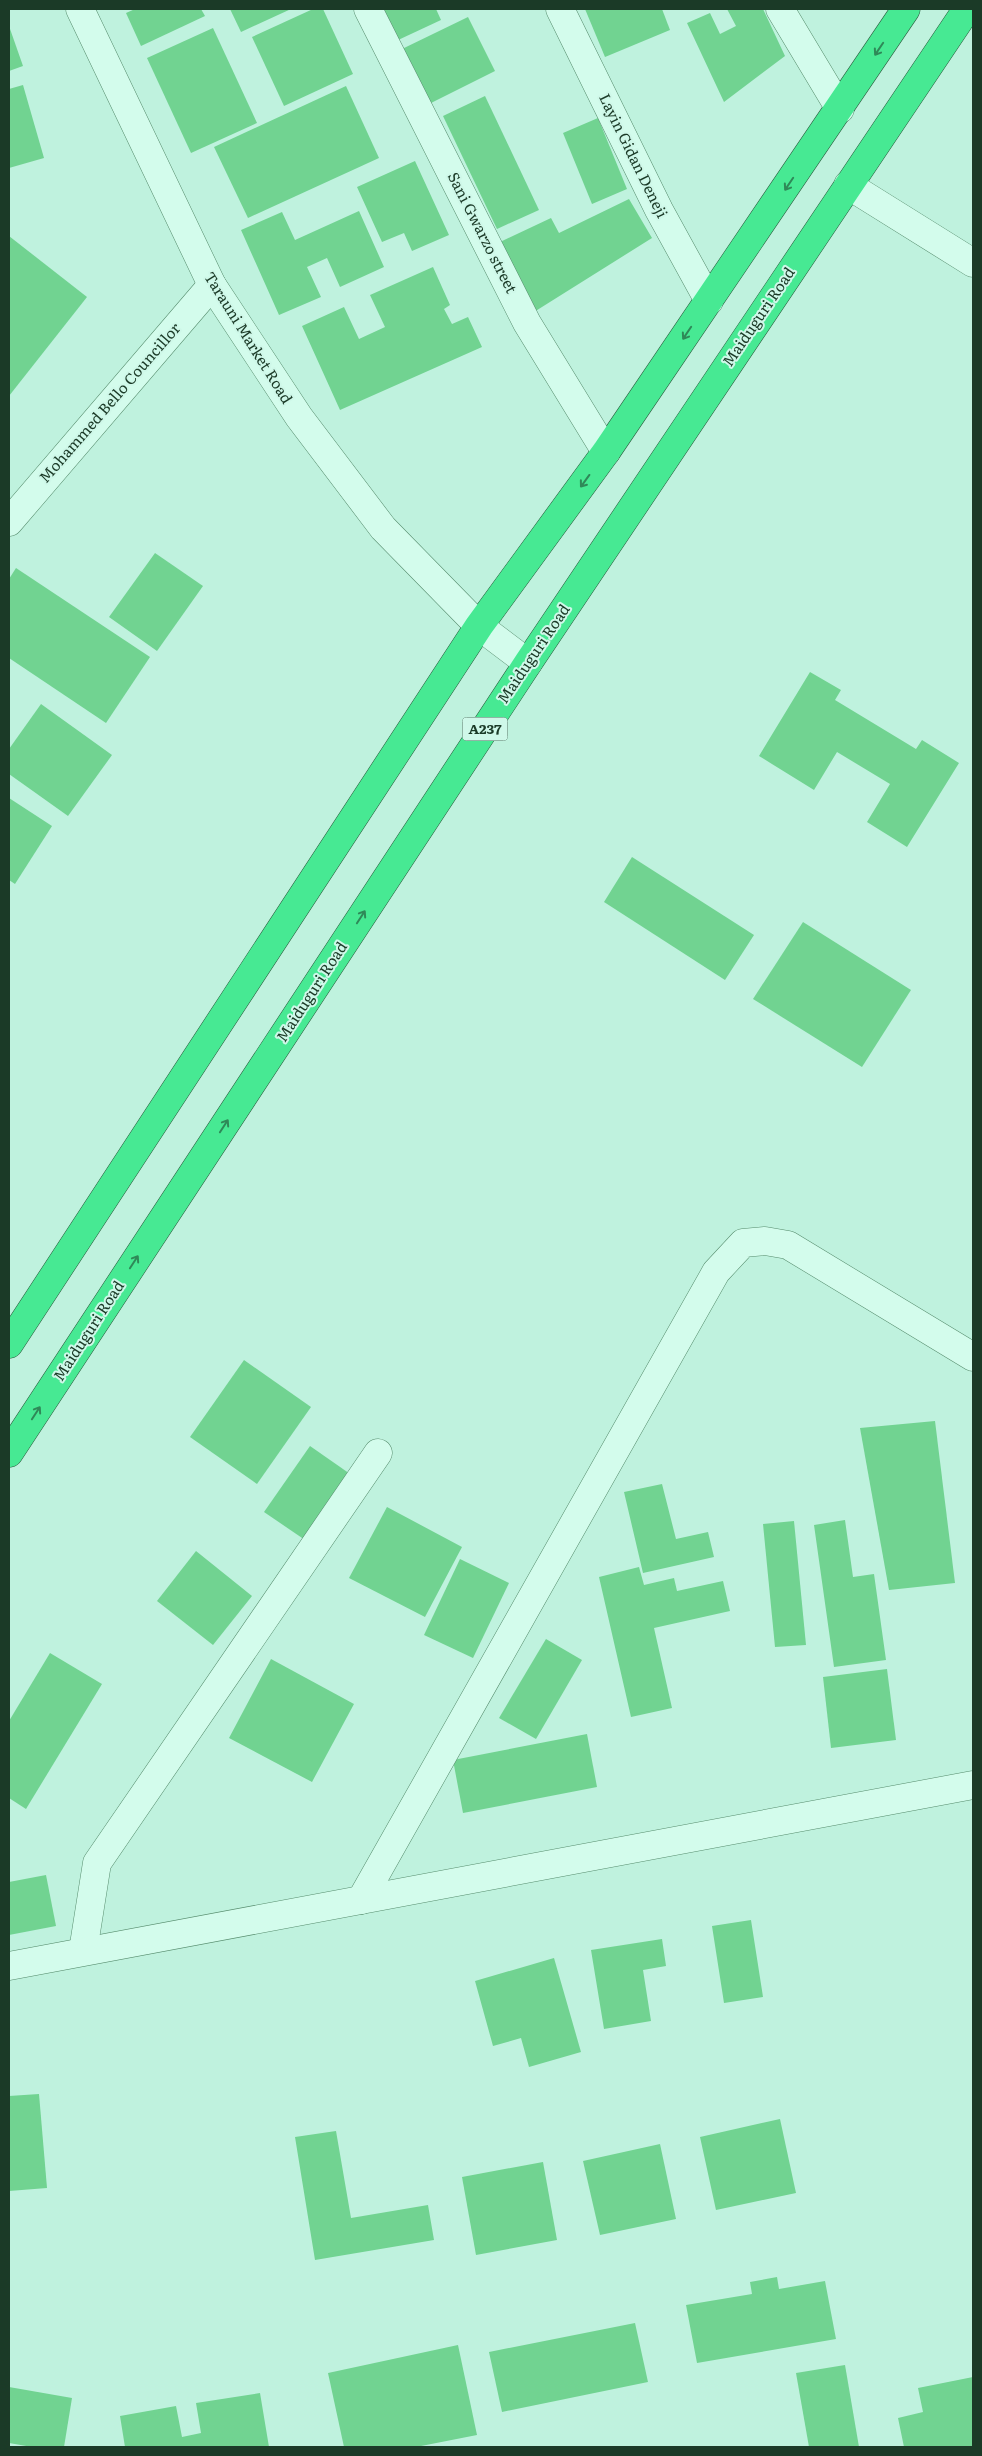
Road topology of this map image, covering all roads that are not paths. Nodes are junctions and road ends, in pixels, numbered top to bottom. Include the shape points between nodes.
1 (80, 9) edge
2 (368, 9) edge
3 (560, 9) edge
4 (780, 9) edge
5 (906, 9) edge
6 (967, 9) edge
7 (840, 109) junction
8 (848, 185) junction
9 (973, 263) edge
10 (212, 285) junction
11 (709, 301) junction
12 (606, 452) junction
13 (9, 522) edge
14 (479, 626) junction
15 (528, 663) junction
16 (9, 1344) edge
17 (973, 1357) edge
18 (9, 1453) edge
19 (378, 1454) dead end
20 (973, 1785) edge
21 (361, 1900) junction
22 (83, 1951) junction
23 (9, 1966) edge

1 - 10 street, Tarauni Market Road
2 - 12 street, Sani Gwarzo street via 527,323
3 - 11 street, Layin Gidan Deneji via 659,210
4 - 7 street
5 -> 7 highway
6 - 8 highway, Maiduguri Road / A237
7 -> 11 highway
8 - 9 street
8 - 15 highway, Maiduguri Road / A237
10 - 13 street, Mohammed Bello Councillor
10 - 14 street, Tarauni Market Road via 298,417 383,528
11 -> 12 highway
12 -> 14 highway
14 - 15 street, Tarauni Market Road
14 - 16 highway
18 -> 15 highway, Maiduguri Road / A237
17 - 21 street via 788,1245 765,1241 743,1243 716,1272
19 - 22 street via 97,1863
20 - 21 street
21 - 22 street
22 - 23 street

